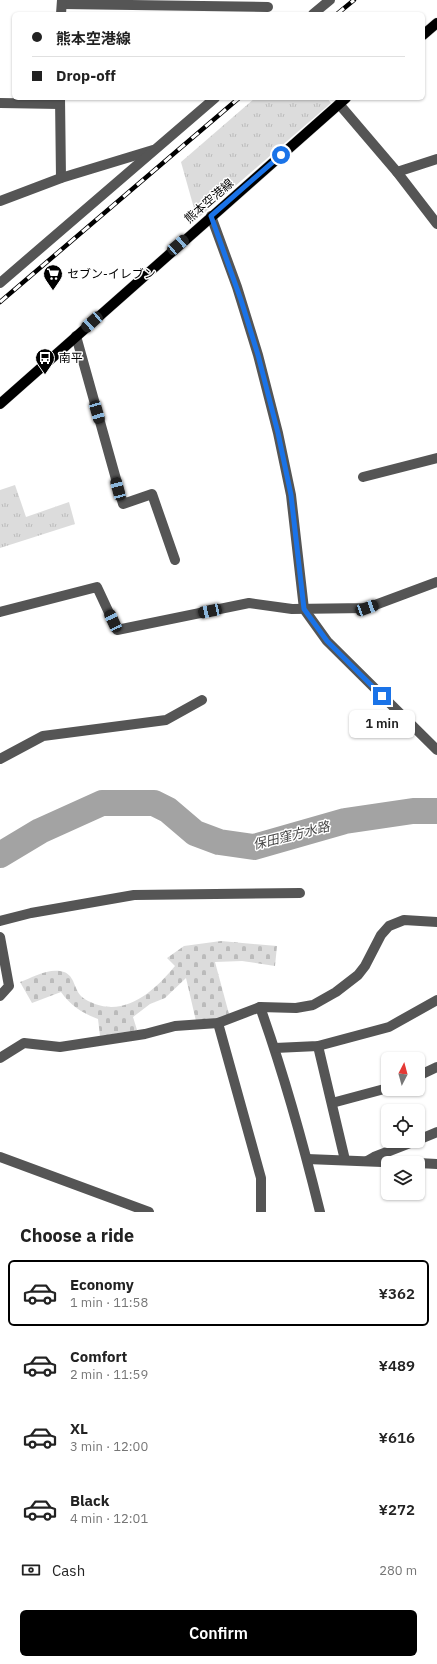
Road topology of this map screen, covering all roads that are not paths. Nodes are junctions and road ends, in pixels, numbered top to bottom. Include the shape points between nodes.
1 (330, 0) edge
2 (62, 6) edge
3 (268, 7) edge
4 (315, 12) edge
5 (437, 23) edge
6 (425, 33) edge
7 (213, 100) edge
8 (60, 101) edge
9 (342, 101) edge
10 (0, 103) edge
11 (157, 149) junction
12 (437, 159) edge
13 (397, 172) junction
14 (61, 178) junction
15 (0, 201) edge
16 (211, 216) junction
17 (437, 224) edge
18 (0, 283) edge
19 (76, 336) junction
20 (0, 404) edge
21 (437, 458) edge
22 (364, 477) dead end
23 (176, 560) dead end
24 (437, 582) edge
25 (304, 609) junction
26 (0, 612) edge
27 (202, 700) dead end
28 (437, 750) edge
29 (0, 759) edge
30 (300, 893) dead end
31 (0, 921) edge
32 (437, 922) edge
33 (0, 937) edge
34 (0, 996) edge
35 (437, 1000) edge
36 (260, 1007) junction
37 (218, 1023) junction
38 (318, 1046) junction
39 (275, 1048) junction
40 (0, 1058) edge
41 (437, 1067) edge
42 (425, 1073) edge
43 (381, 1090) edge
44 (332, 1103) junction
45 (437, 1132) edge
46 (425, 1137) edge
47 (397, 1148) edge
48 (0, 1157) edge
49 (307, 1159) junction
50 (345, 1160) junction
51 (367, 1161) junction
52 (381, 1162) edge
53 (425, 1164) edge
54 (437, 1164) edge
55 (149, 1212) edge
56 (262, 1212) edge
57 (320, 1212) edge

1 - 4 street
2 - 3 street
5 - 6 main road
7 - 11 street
8 - 10 street
8 - 14 street
9 - 13 street
9 - 16 main road, 熊本空港線
11 - 14 street
11 - 18 street
12 - 13 street
13 - 17 street
14 - 15 street
16 - 19 main road, 熊本空港線
16 - 25 street via 244,310 278,433 291,495
19 - 20 main road, 熊本空港線
19 - 23 street via 123,504 152,494
21 - 22 street
24 - 25 street via 367,608
25 - 26 street via 249,603 117,630 97,587
25 - 28 street via 327,641
27 - 29 street via 166,720 43,736
30 - 31 street via 134,895
32 - 36 street via 404,920 389,926 358,975 313,1005 296,1008
33 - 34 street via 9,986
35 - 38 street via 389,1027
36 - 37 street
36 - 39 street
37 - 40 street via 176,1026 145,1034 60,1047 24,1043
37 - 56 street via 261,1178
38 - 39 street
38 - 44 street
39 - 49 street
41 - 42 street
43 - 44 street
44 - 50 street
45 - 46 street
47 - 51 street
48 - 55 street
49 - 50 street
49 - 57 street
50 - 51 street
51 - 52 street
53 - 54 street

